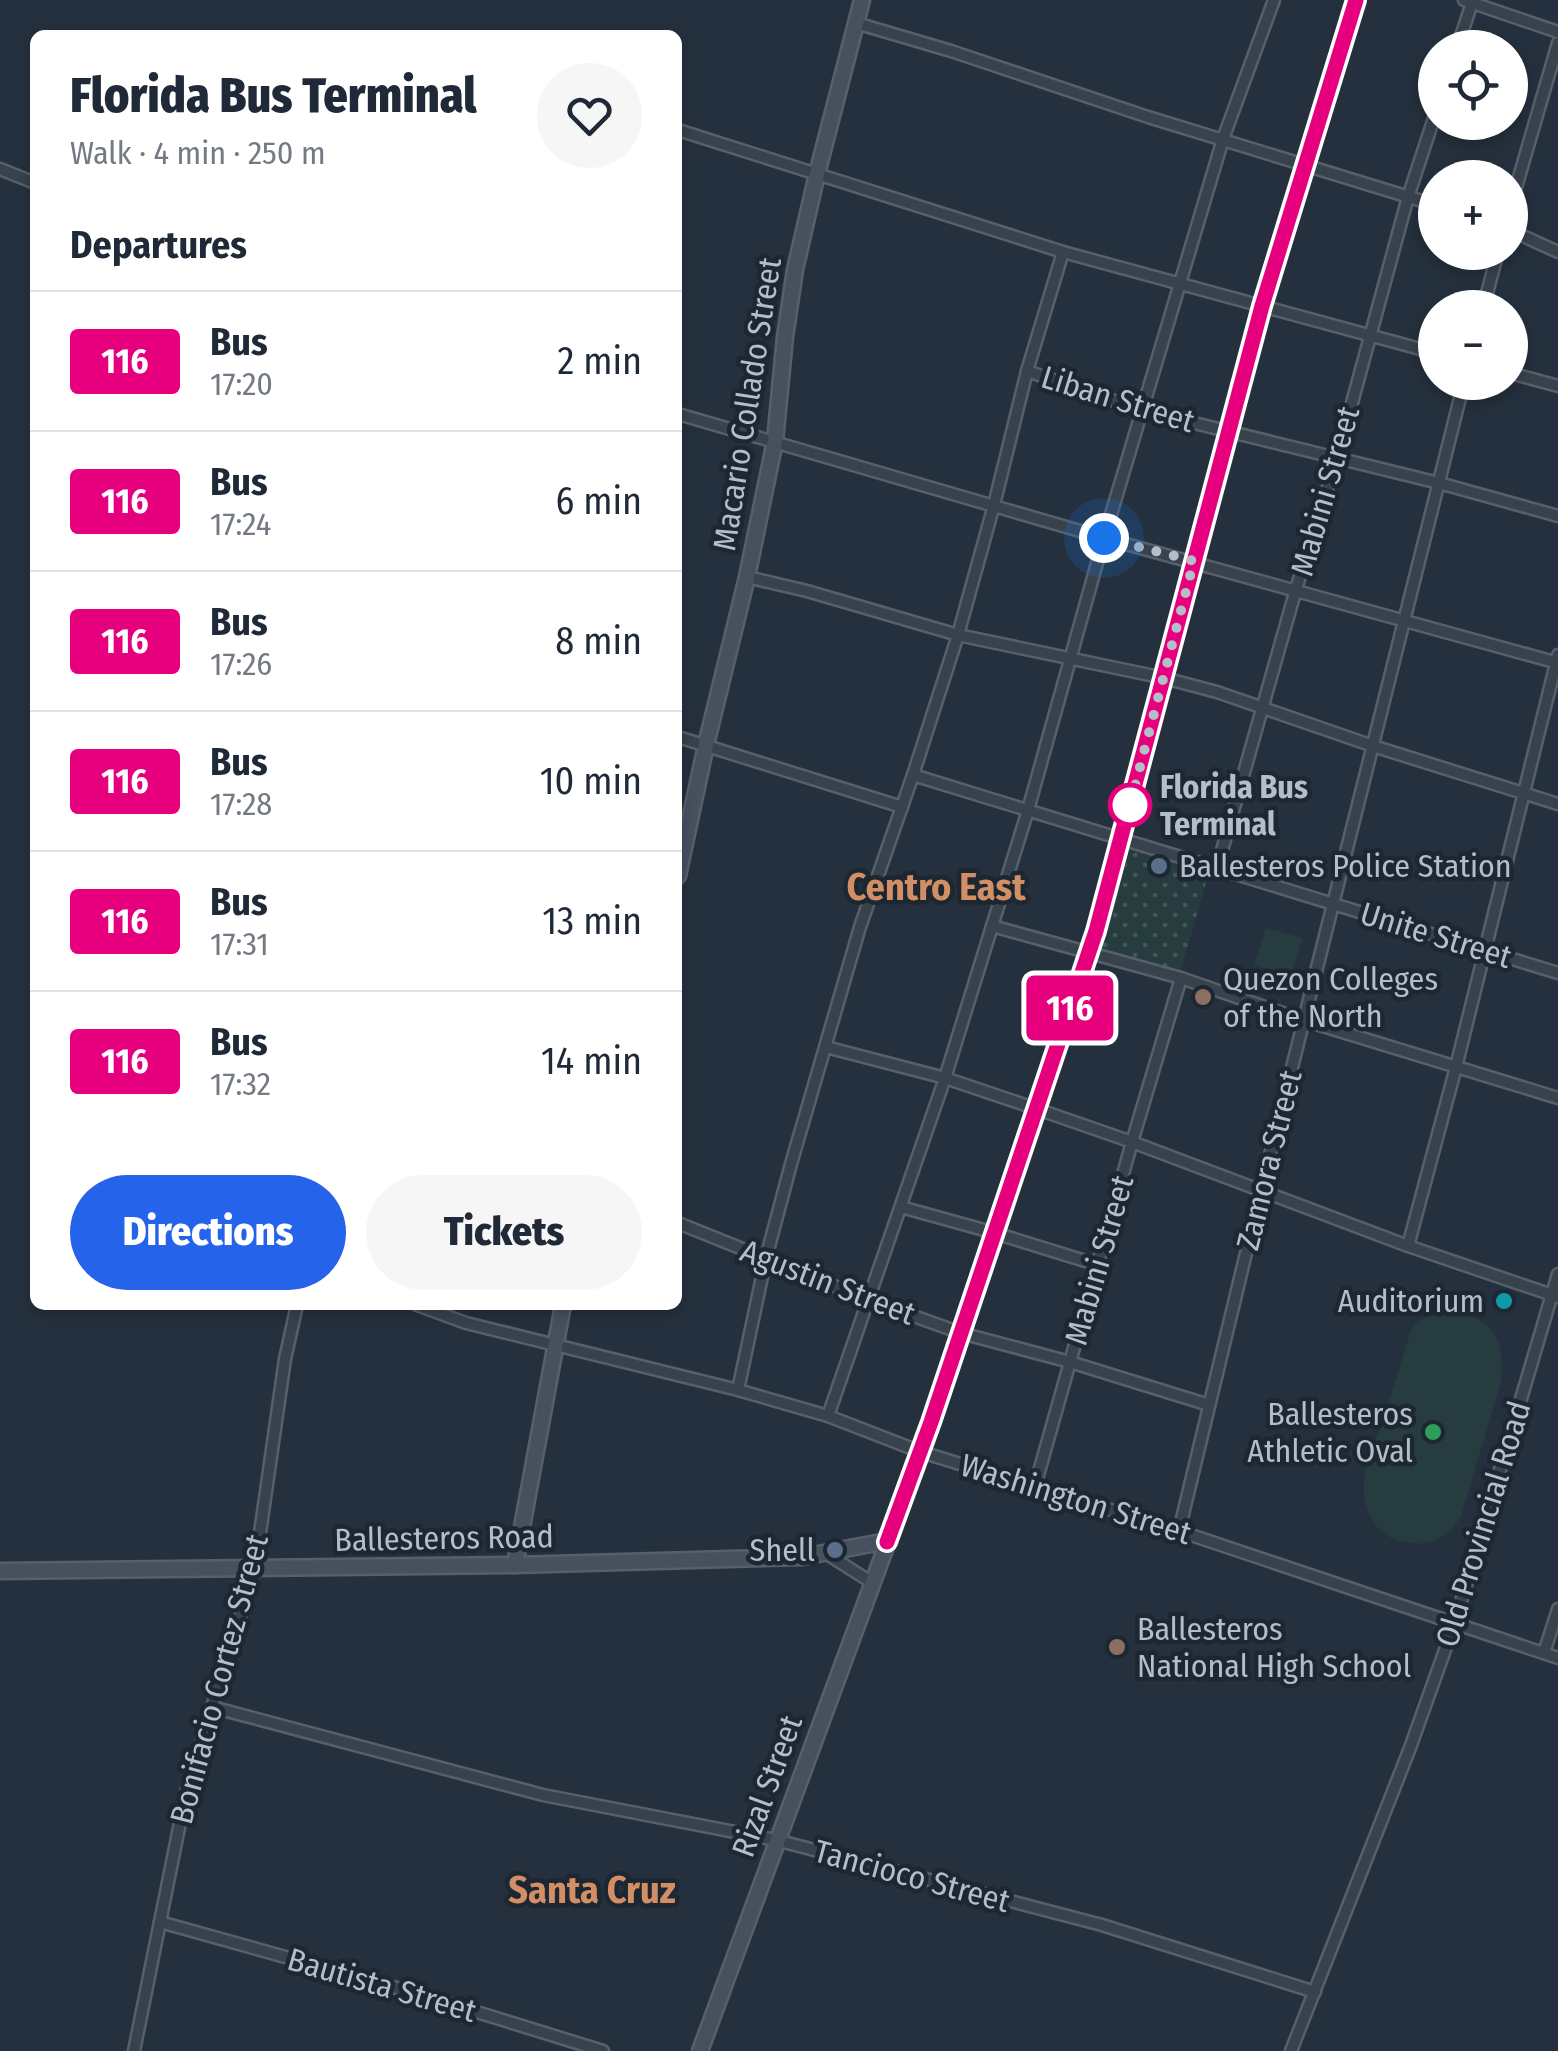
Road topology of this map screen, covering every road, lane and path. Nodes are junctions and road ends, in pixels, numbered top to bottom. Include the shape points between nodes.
1 (862, 0) edge
2 (1274, 0) edge
3 (1356, 0) edge
4 (1470, 1) edge
5 (856, 23) junction
6 (1462, 30) edge
7 (1558, 32) edge
8 (1558, 43) edge
9 (682, 131) edge
10 (1223, 139) junction
11 (1427, 140) edge
12 (1524, 160) edge
13 (1306, 166) junction
14 (0, 169) edge
15 (817, 174) junction
16 (30, 181) edge
17 (1408, 197) junction
18 (1418, 200) edge
19 (1528, 238) edge
20 (1063, 252) junction
21 (1558, 252) edge
22 (1180, 284) junction
23 (1262, 306) junction
24 (1369, 335) junction
25 (1418, 348) edge
26 (1027, 371) junction
27 (1528, 378) edge
28 (1558, 386) edge
29 (1459, 400) edge
30 (1141, 410) junction
31 (682, 415) edge
32 (1228, 431) junction
33 (775, 440) junction
34 (1337, 458) junction
35 (1438, 484) junction
36 (994, 505) junction
37 (1558, 516) edge
38 (1104, 538) junction
39 (1194, 561) junction
40 (747, 577) junction
41 (1296, 589) junction
42 (1403, 619) junction
43 (958, 635) junction
44 (1069, 659) junction
45 (1557, 660) edge
46 (1164, 678) junction
47 (1262, 708) junction
48 (682, 738) edge
49 (706, 745) junction
50 (1373, 746) junction
51 (913, 775) junction
52 (1524, 794) junction
53 (1558, 804) edge
54 (902, 808) junction
55 (1028, 810) junction
56 (1121, 838) junction
57 (682, 857) edge
58 (1217, 868) junction
59 (1333, 904) junction
60 (992, 926) junction
61 (1485, 950) junction
62 (1088, 953) junction
63 (1558, 973) edge
64 (1182, 978) junction
65 (1303, 1020) junction
66 (826, 1047) junction
67 (1456, 1067) junction
68 (945, 1078) junction
69 (1558, 1098) edge
70 (1037, 1108) junction
71 (1132, 1142) junction
72 (1260, 1191) junction
73 (902, 1207) junction
74 (682, 1226) edge
75 (996, 1233) junction
76 (1408, 1246) junction
77 (766, 1258) junction
78 (1098, 1265) junction
79 (1558, 1274) edge
80 (1554, 1296) edge
81 (869, 1300) junction
82 (296, 1310) edge
83 (431, 1310) edge
84 (561, 1310) edge
85 (961, 1333) junction
86 (554, 1344) junction
87 (1070, 1362) junction
88 (738, 1390) junction
89 (1209, 1405) junction
90 (828, 1416) junction
91 (921, 1452) junction
92 (1035, 1486) junction
93 (1179, 1530) junction
94 (887, 1542) junction
95 (827, 1554) junction
96 (515, 1565) junction
97 (255, 1568) junction
98 (0, 1572) edge
99 (872, 1582) junction
100 (1558, 1609) edge
101 (1455, 1622) junction
102 (1544, 1653) junction
103 (1558, 1658) edge
104 (212, 1707) junction
105 (776, 1840) junction
106 (160, 1922) junction
107 (1315, 1992) junction
108 (134, 2051) edge
109 (603, 2051) edge
110 (700, 2051) edge
111 (1290, 2051) edge

1 - 5 main road, Macario Collado Street
2 - 10 street
3 - 13 main road, Rizal Street
4 - 6 street
4 - 7 street
5 - 10 street
5 - 15 main road, Macario Collado Street
8 - 12 street
9 - 15 street
10 - 13 street
10 - 22 street
11 - 17 street, Mabini Street
13 - 17 street
13 - 23 main road, Rizal Street
14 - 16 street
15 - 20 street
15 - 33 main road, Macario Collado Street via 784,337
17 - 18 street
17 - 24 street, Mabini Street
19 - 21 street
20 - 22 street
20 - 26 street
22 - 23 street
22 - 30 street
23 - 24 street
23 - 32 main road, Rizal Street
24 - 25 street
24 - 34 street, Mabini Street
26 - 30 street, Liban Street
26 - 36 street
27 - 28 street
29 - 35 street, Zamora Street
30 - 32 street, Liban Street
30 - 38 street
31 - 33 street
32 - 34 street, Liban Street
32 - 39 main road, Rizal Street
33 - 36 street
33 - 40 main road, Macario Collado Street
34 - 35 street, Liban Street
34 - 41 street, Mabini Street
35 - 37 street, Liban Street
35 - 42 street, Zamora Street
36 - 38 street
36 - 43 street
38 - 39 street
38 - 44 street
39 - 41 street
39 - 46 main road, Rizal Street
40 - 43 street
40 - 49 main road, Macario Collado Street
41 - 42 street
41 - 47 street, Mabini Street
42 - 45 street
42 - 50 street, Zamora Street
43 - 44 street
43 - 51 street
44 - 46 street
44 - 55 street
45 - 52 street
46 - 47 street
46 - 56 main road, Rizal Street
47 - 50 street
47 - 58 street, Mabini Street
48 - 49 street
49 - 54 street
49 - 57 main road, Macario Collado Street
50 - 52 street
50 - 59 street, Zamora Street
51 - 54 street
51 - 55 street, Unite Street
52 - 53 street
52 - 61 street
54 - 66 street
55 - 56 street, Unite Street
55 - 60 street
56 - 58 street, Unite Street
56 - 62 main road, Rizal Street
58 - 59 street, Unite Street
59 - 61 street, Unite Street
59 - 65 street, Zamora Street
60 - 62 street
60 - 68 street
61 - 63 street, Unite Street
61 - 67 street
62 - 64 street
62 - 70 main road, Rizal Street
64 - 65 street
64 - 71 street, Mabini Street
65 - 67 street
65 - 72 street, Zamora Street
66 - 68 street
66 - 77 street
67 - 69 street
67 - 76 street
68 - 70 street
68 - 73 street
70 - 71 street
70 - 75 main road, Rizal Street
71 - 72 street
71 - 78 street, Mabini Street
72 - 76 street
72 - 89 street, Zamora Street
73 - 75 street
73 - 81 street
74 - 77 street, Agustin Street
75 - 78 street
75 - 85 main road, Rizal Street
76 - 80 street
77 - 81 street, Agustin Street
77 - 88 street
78 - 87 street, Mabini Street
79 - 80 street, Old Provincial Road
80 - 101 street, Old Provincial Road
81 - 85 street, Agustin Street
81 - 90 street
82 - 97 street, Bonifacio Cortez Street
83 - 86 street, Washington Street
84 - 86 main road
85 - 87 street, Agustin Street
85 - 91 main road, Rizal Street
86 - 88 street, Washington Street
86 - 96 main road
87 - 89 street, Agustin Street
87 - 92 street, Mabini Street
88 - 90 street, Washington Street
89 - 93 street, Zamora Street
90 - 91 street, Washington Street
91 - 92 street, Washington Street
91 - 94 main road, Rizal Street
92 - 93 street, Washington Street
93 - 101 street, Washington Street
94 - 95 main road, Ballesteros Road
94 - 99 main road, Rizal Street
95 - 96 main road, Ballesteros Road
95 - 99 street
96 - 97 main road, Ballesteros Road
97 - 98 main road, Ballesteros Road
97 - 104 street, Bonifacio Cortez Street
99 - 105 main road, Rizal Street
100 - 102 street
101 - 102 street, Washington Street
101 - 107 street, Old Provincial Road
102 - 103 street, Washington Street
104 - 105 street, Tancioco Street via 543,1794
104 - 106 street, Bonifacio Cortez Street via 187,1788
105 - 107 street, Tancioco Street via 1102,1925
105 - 110 main road, Rizal Street
106 - 108 street, Bonifacio Cortez Street
106 - 109 street, Bautista Street
107 - 111 street, Old Provincial Road

